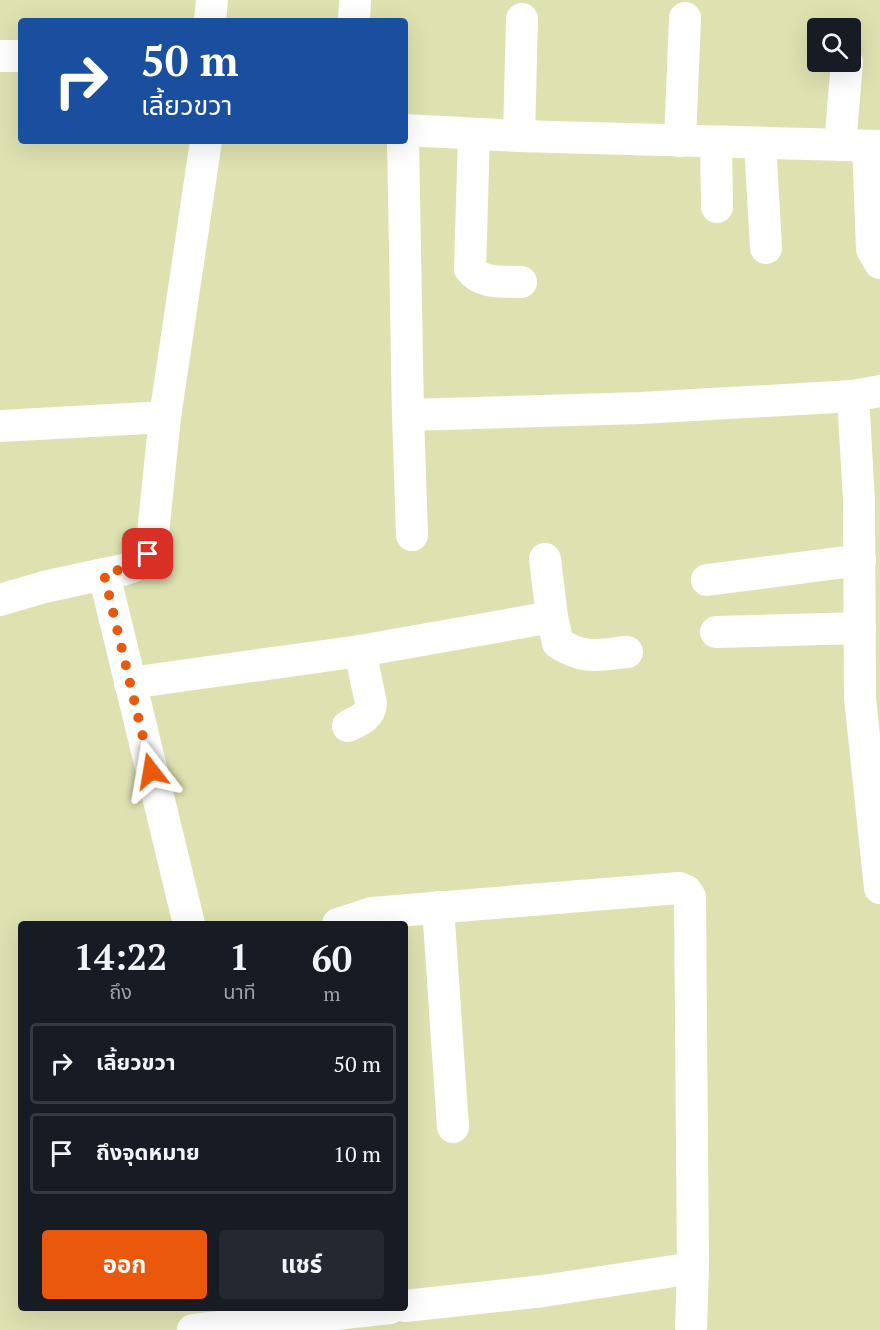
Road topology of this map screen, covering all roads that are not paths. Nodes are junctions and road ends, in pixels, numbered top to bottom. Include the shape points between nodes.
1 (212, 0) edge
2 (355, 0) edge
3 (210, 18) edge
4 (354, 18) edge
5 (522, 18) dead end
6 (685, 18) dead end
7 (0, 56) edge
8 (18, 56) edge
9 (849, 72) edge
10 (408, 130) edge
11 (474, 134) junction
12 (519, 136) junction
13 (680, 141) junction
14 (716, 142) junction
15 (760, 143) junction
16 (206, 144) edge
17 (404, 144) edge
18 (863, 146) edge
19 (717, 207) dead end
20 (766, 248) dead end
21 (880, 263) edge
22 (521, 282) dead end
23 (867, 394) edge
24 (408, 415) junction
25 (165, 417) junction
26 (0, 426) edge
27 (412, 535) dead end
28 (545, 559) dead end
29 (860, 560) junction
30 (104, 574) junction
31 (707, 580) dead end
32 (0, 600) edge
33 (552, 617) junction
34 (860, 628) junction
35 (716, 633) dead end
36 (360, 651) junction
37 (627, 652) dead end
38 (130, 683) junction
39 (870, 697) edge
40 (348, 726) dead end
41 (880, 888) edge
42 (438, 907) junction
43 (188, 921) edge
44 (347, 921) edge
45 (453, 1127) dead end
46 (693, 1268) junction
47 (408, 1306) edge
48 (363, 1311) edge
49 (193, 1330) edge
50 (691, 1330) edge

1 - 3 street
2 - 4 street
5 - 12 street
6 - 13 street
7 - 8 street
9 - 18 street
10 - 11 street
11 - 12 street
11 - 22 street via 470,269 476,277 487,281
12 - 13 street
13 - 14 street
14 - 15 street
14 - 19 street
15 - 18 street
15 - 20 street
16 - 25 street
17 - 24 street
18 - 21 street via 872,249
23 - 24 street via 641,408
23 - 29 street via 857,449
24 - 27 street
25 - 26 street
25 - 30 street via 148,554 140,564
28 - 33 street
29 - 31 street
29 - 34 street
30 - 32 street
30 - 38 street
33 - 36 street
33 - 37 street via 558,643 574,653 591,656
34 - 35 street
34 - 39 street
36 - 38 street
36 - 40 street via 370,711
38 - 43 street
39 - 41 street
42 - 44 street via 372,913
42 - 45 street
42 - 46 street via 679,888 686,891 690,897
46 - 47 street via 543,1291
46 - 50 street
48 - 49 street

